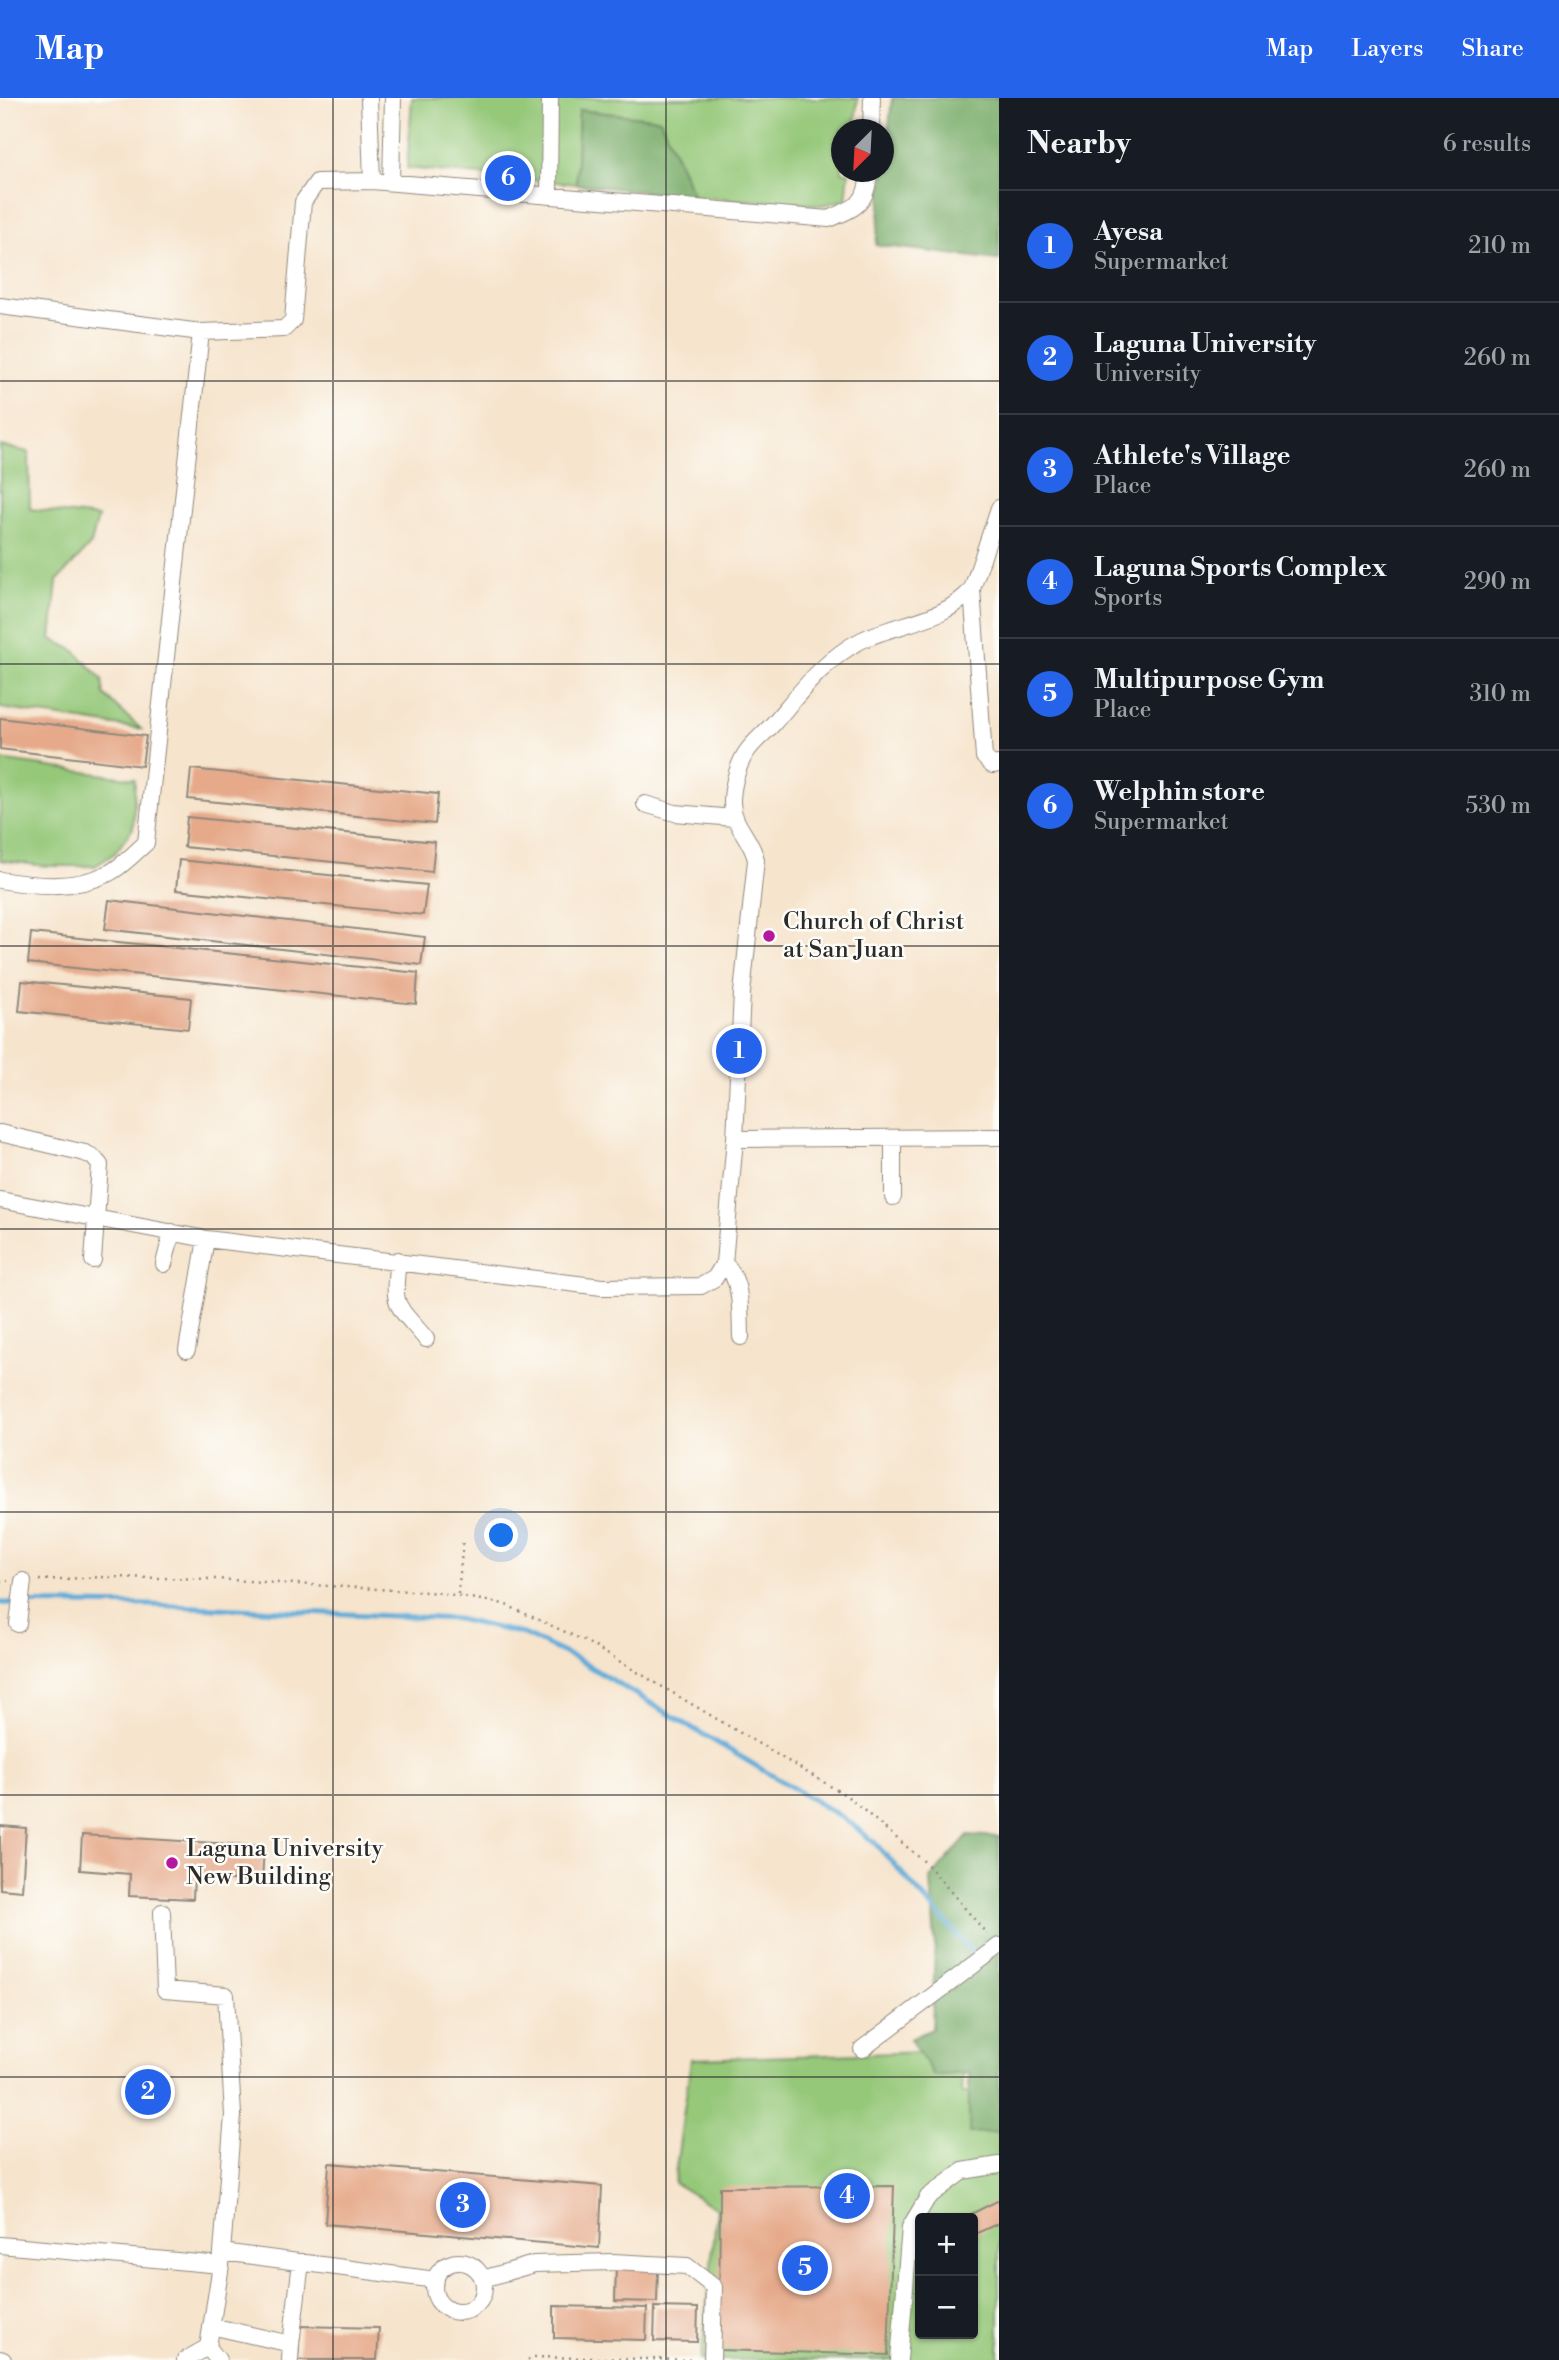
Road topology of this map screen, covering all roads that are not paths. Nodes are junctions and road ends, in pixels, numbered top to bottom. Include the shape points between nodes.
1 (369, 98) edge
2 (393, 98) edge
3 (550, 98) edge
4 (872, 98) edge
5 (871, 119) edge
6 (372, 181) junction
7 (391, 182) junction
8 (868, 182) edge
9 (549, 194) junction
10 (0, 306) edge
11 (201, 332) junction
12 (999, 508) edge
13 (992, 551) edge
14 (972, 589) junction
15 (999, 764) edge
16 (645, 804) dead end
17 (734, 818) junction
18 (0, 880) edge
19 (0, 1133) edge
20 (999, 1137) edge
21 (893, 1138) junction
22 (735, 1139) junction
23 (893, 1197) dead end
24 (0, 1200) edge
25 (98, 1218) junction
26 (172, 1232) junction
27 (206, 1239) junction
28 (93, 1260) dead end
29 (398, 1260) junction
30 (724, 1263) junction
31 (164, 1264) dead end
32 (741, 1338) dead end
33 (426, 1339) dead end
34 (187, 1350) dead end
35 (162, 1913) dead end
36 (998, 1947) edge
37 (862, 2049) dead end
38 (999, 2165) edge
39 (0, 2245) edge
40 (222, 2259) junction
41 (300, 2262) junction
42 (483, 2279) junction
43 (436, 2280) junction
44 (211, 2326) junction
45 (208, 2347) junction
46 (290, 2352) edge
47 (185, 2360) edge
48 (218, 2360) edge
49 (712, 2360) edge
50 (899, 2360) edge

1 - 6 street
2 - 7 street
3 - 9 street
4 - 5 street
6 - 7 street
6 - 11 street via 317,182 309,191 303,202 293,320 284,329
7 - 9 street
8 - 9 street via 856,208 829,219
10 - 11 street
11 - 18 street via 146,843 108,874 69,884 35,886
12 - 13 street
13 - 14 street
14 - 15 street via 984,757 992,765
14 - 17 street via 939,613 891,627 839,653 744,755 735,780
16 - 17 street via 675,813
17 - 22 street via 756,860 741,993
19 - 25 street via 93,1157 100,1165
20 - 21 street
21 - 22 street
21 - 23 street
22 - 30 street
24 - 25 street
25 - 26 street
25 - 28 street
26 - 27 street
26 - 31 street
27 - 29 street
27 - 34 street
29 - 30 street via 602,1287 701,1286 715,1278
29 - 33 street via 396,1303
30 - 32 street via 731,1269 738,1291
35 - 40 street via 165,1990 226,1995 233,2115
36 - 37 street
38 - 50 street via 962,2171 928,2197 910,2227
39 - 40 street
40 - 41 street
40 - 44 street
41 - 43 street
41 - 46 street
42 - 43 street via 474,2267 459,2262 444,2267
42 - 43 street via 480,2301 460,2312 439,2302
42 - 49 street via 534,2264 687,2266 714,2287
44 - 45 street
44 - 46 street
45 - 47 street
45 - 48 street

